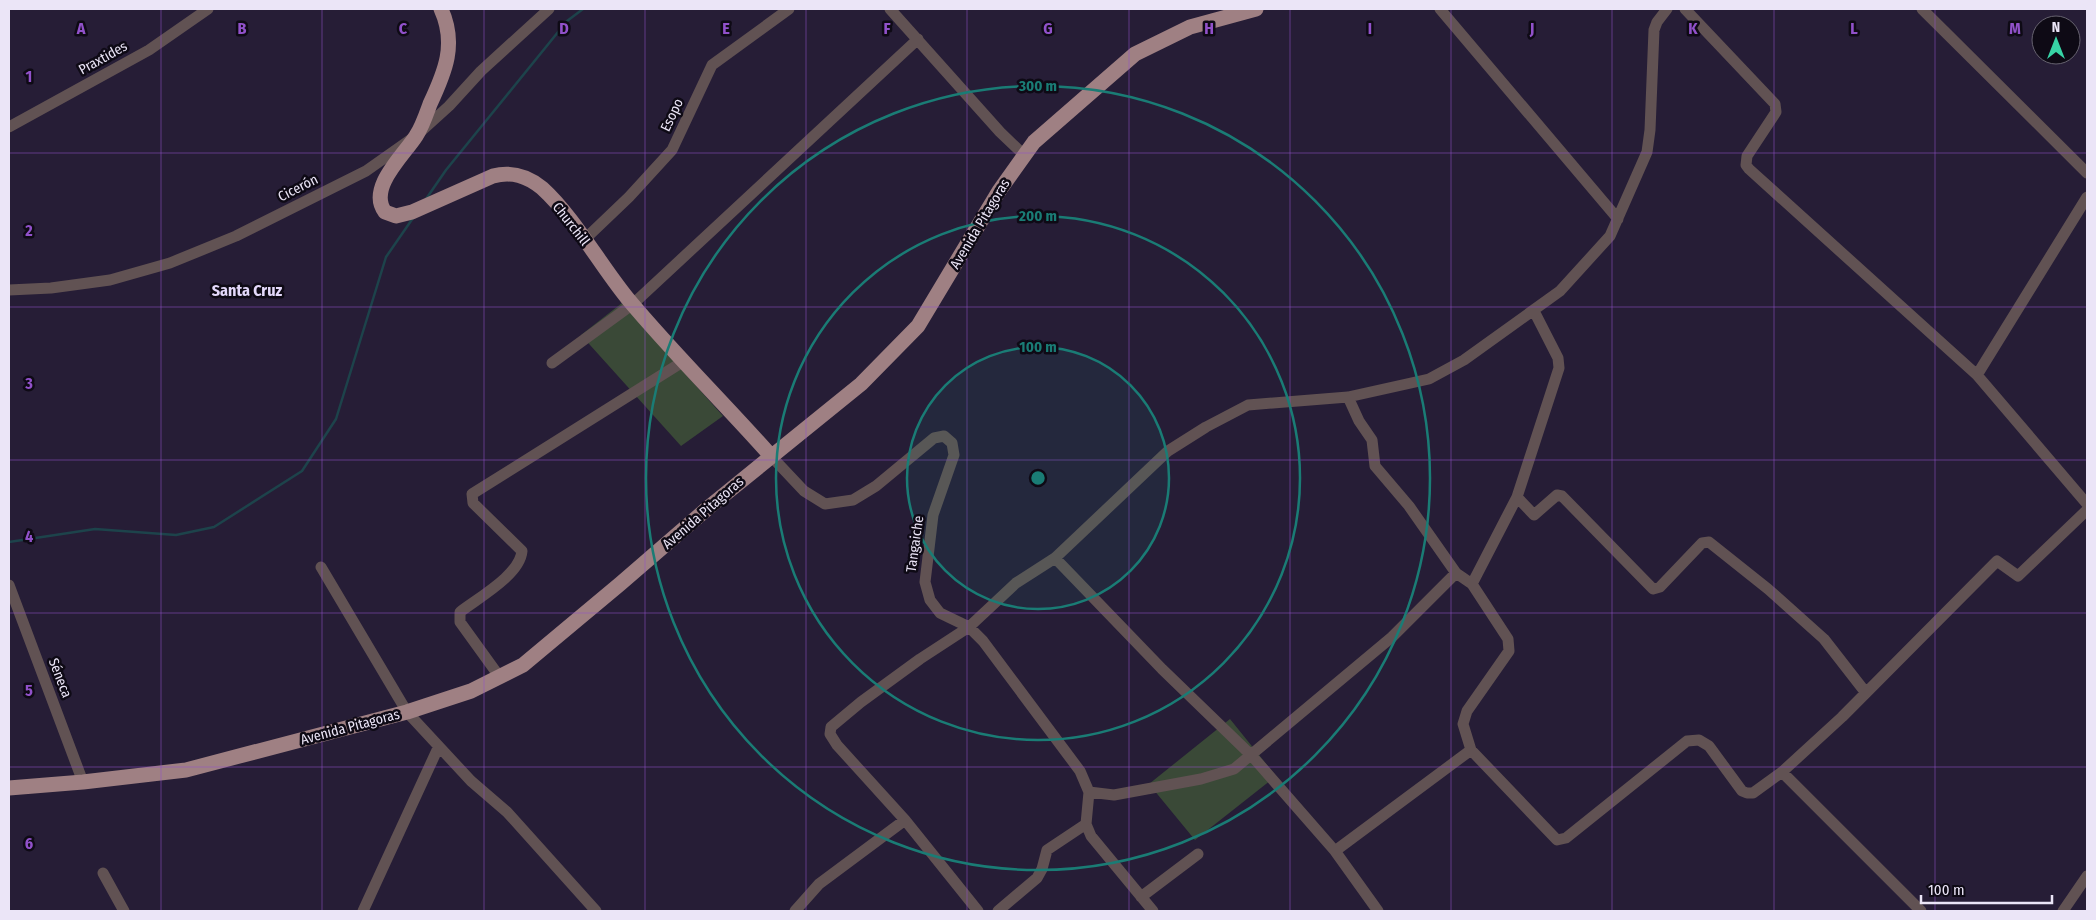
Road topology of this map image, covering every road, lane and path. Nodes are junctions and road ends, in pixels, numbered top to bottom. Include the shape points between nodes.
1 (208, 9) edge
2 (441, 9) edge
3 (549, 9) edge
4 (788, 9) edge
5 (890, 9) edge
6 (1256, 9) edge
7 (1440, 9) edge
8 (1667, 9) edge
9 (1685, 9) edge
10 (1922, 9) edge
11 (1231, 12) edge
12 (918, 39) junction
13 (9, 127) edge
14 (417, 135) junction
15 (1024, 155) junction
16 (2087, 173) edge
17 (2087, 197) edge
18 (1618, 219) junction
19 (584, 240) junction
20 (9, 290) edge
21 (633, 304) junction
22 (1534, 311) junction
23 (684, 361) junction
24 (552, 363) dead end
25 (1977, 375) junction
26 (1348, 397) junction
27 (771, 456) junction
28 (1517, 497) junction
29 (2087, 504) edge
30 (2087, 510) edge
31 (1055, 558) junction
32 (321, 567) dead end
33 (1456, 573) junction
34 (1472, 584) junction
35 (9, 585) edge
36 (969, 627) junction
37 (499, 676) junction
38 (1866, 693) junction
39 (407, 712) junction
40 (438, 748) junction
41 (1471, 750) junction
42 (1252, 756) junction
43 (1782, 772) junction
44 (83, 782) junction
45 (9, 788) edge
46 (1089, 792) junction
47 (905, 820) junction
48 (1086, 824) junction
49 (1335, 851) junction
50 (1198, 854) dead end
51 (103, 873) dead end
52 (2087, 876) edge
53 (1141, 897) junction
54 (124, 911) edge
55 (363, 911) edge
56 (596, 911) edge
57 (796, 911) edge
58 (978, 911) edge
59 (998, 911) edge
60 (1153, 911) edge
61 (1378, 911) edge
62 (1921, 911) edge
63 (2063, 911) edge

1 - 13 street, Praxtides via 149,50
2 - 14 main road via 449,42 448,58
3 - 14 street, Cicerón
4 - 19 street, Esopo via 712,65 672,150
5 - 12 street
6 - 11 main road, Avenida Pitagoras
7 - 18 street
8 - 18 street via 1654,30 1647,152
9 - 25 street via 1775,104 1776,112 1747,156 1749,169
10 - 16 street
11 - 15 main road, Avenida Pitagoras via 1190,27 1135,54 1034,142
12 - 15 street
12 - 21 street
14 - 19 main road, Churchill via 381,188 379,200 390,216 412,212 493,176 511,174 542,188
14 - 20 street, Cicerón via 366,170 236,236 170,263 110,280
15 - 27 main road, Avenida Pitagoras via 918,326 861,384
17 - 25 street
18 - 22 street via 1597,253 1560,291
19 - 21 main road, Churchill
21 - 23 main road, Churchill
21 - 24 street
22 - 26 street via 1464,360 1429,380
22 - 28 street via 1558,358 1559,368
23 - 27 main road, Churchill
23 - 37 street via 472,494 473,503 522,552 511,573 459,616
25 - 29 street
26 - 31 street via 1248,405 1206,427 1168,451
26 - 33 street via 1372,440 1375,466 1409,506
27 - 36 street, Tangaiche via 804,491 825,504 860,496 882,482 934,438 944,436 952,443 954,455 933,515 925,582 930,600 940,613
27 - 37 main road, Avenida Pitagoras via 523,665
28 - 34 street
28 - 38 street via 1534,515 1557,495 1562,496 1653,589 1660,588 1702,542 1709,542 1824,638
30 - 38 street via 2018,576 1997,561
31 - 36 street via 1016,583
31 - 42 street
32 - 39 street
33 - 34 street
33 - 42 street via 1392,637
34 - 41 street via 1510,644 1507,656 1464,716 1463,724
35 - 44 street, Séneca
36 - 46 street, Tangaiche via 983,641 1080,771
36 - 47 street via 920,659 831,727 830,734 837,744
37 - 39 main road, Avenida Pitagoras via 471,691
38 - 43 street
39 - 40 street
39 - 44 main road, Avenida Pitagoras via 186,770
40 - 55 street
40 - 56 street via 507,812
41 - 43 street via 1557,840 1566,838 1687,741 1699,740 1709,746 1744,793 1753,793
41 - 49 street
42 - 46 street via 1234,769 1201,779 1114,795
42 - 49 street
43 - 62 street
44 - 45 main road, Avenida Pitagoras
46 - 48 street, Tangaiche
47 - 57 street via 819,884
47 - 58 street
48 - 53 street via 1091,836
48 - 59 street via 1047,850 1037,878
49 - 61 street
50 - 53 street
51 - 54 street
52 - 63 street
53 - 60 street

